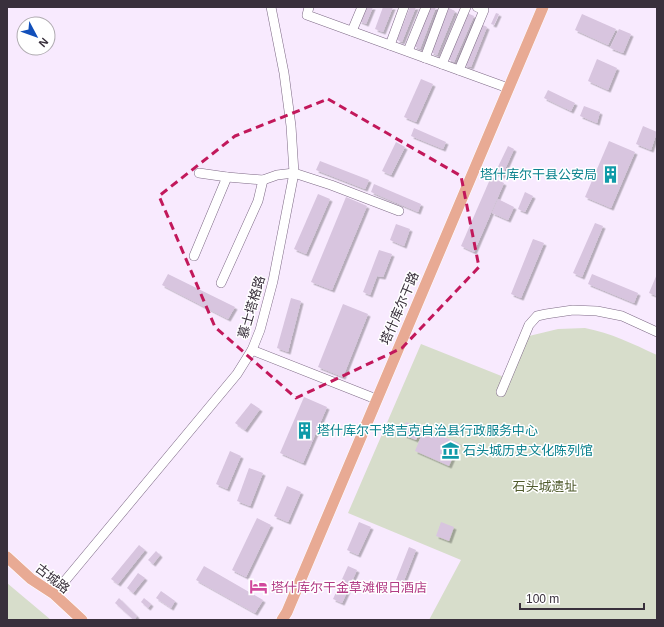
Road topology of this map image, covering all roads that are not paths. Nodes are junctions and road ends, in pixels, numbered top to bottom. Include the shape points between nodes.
1 (271, 7) edge
2 (309, 7) edge
3 (362, 7) edge
4 (404, 7) edge
5 (426, 7) edge
6 (444, 7) edge
7 (466, 7) edge
8 (478, 7) edge
9 (543, 7) edge
10 (352, 31) junction
11 (390, 45) junction
12 (408, 51) junction
13 (425, 58) junction
14 (442, 64) junction
15 (460, 70) junction
16 (508, 88) junction
17 (199, 173) dead end
18 (294, 173) junction
19 (227, 177) junction
20 (263, 180) junction
21 (399, 211) dead end
22 (194, 256) dead end
23 (221, 283) dead end
24 (657, 332) edge
25 (252, 350) junction
26 (501, 392) dead end
27 (376, 399) junction
28 (7, 557) edge
29 (54, 594) junction
30 (82, 620) edge
31 (282, 620) edge

1 - 18 street, 慕士塔格路 via 284,73
2 - 10 street via 306,15
3 - 10 street
4 - 11 street
5 - 12 street
6 - 13 street
7 - 14 street
8 - 15 street via 484,10
9 - 16 main road, 塔什库尔干路
10 - 11 street
11 - 12 street
12 - 13 street
13 - 14 street
14 - 15 street
15 - 16 street
16 - 27 main road, 塔什库尔干路
17 - 19 street
18 - 20 street
18 - 21 street
18 - 25 street, 慕士塔格路 via 273,281
19 - 20 street
19 - 22 street
20 - 23 street via 258,201
24 - 26 street via 622,316 596,311 573,310 537,316 528,326
25 - 27 street
25 - 29 street, 慕士塔格路 via 237,374
27 - 31 main road, 塔什库尔干路
28 - 29 main road, 古城路 via 31,579
29 - 30 main road, 古城路

